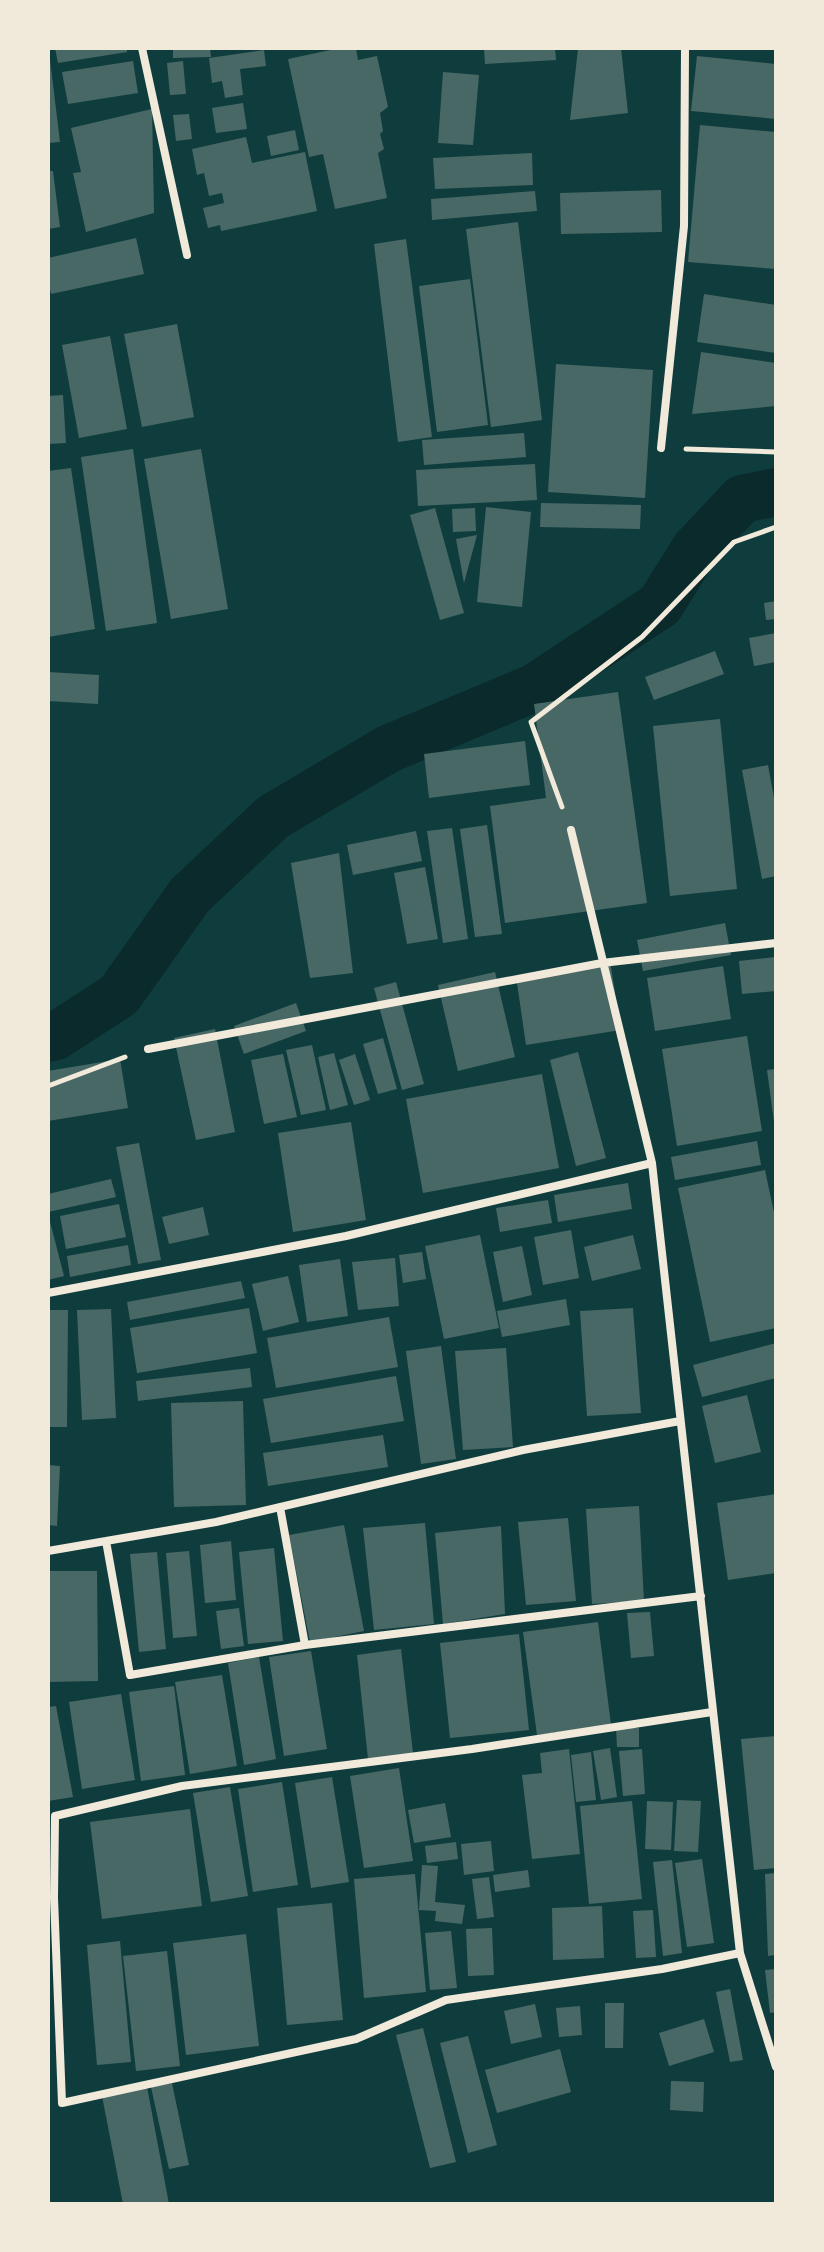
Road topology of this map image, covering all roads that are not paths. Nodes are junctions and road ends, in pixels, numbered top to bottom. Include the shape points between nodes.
1 (142, 48) edge
2 (685, 48) edge
3 (187, 255) dead end
4 (661, 448) road end
5 (571, 830) road end
6 (776, 943) edge
7 (602, 963) junction
8 (148, 1049) road end
9 (652, 1163) junction
10 (48, 1293) edge
11 (680, 1421) junction
12 (280, 1507) junction
13 (106, 1541) junction
14 (48, 1551) edge
15 (701, 1596) junction
16 (305, 1645) junction
17 (712, 1712) junction
18 (740, 1953) junction
19 (776, 2067) edge

1 - 3 street
2 - 4 street via 684,226
5 - 7 street
6 - 7 street
7 - 8 street
7 - 9 street
9 - 10 street via 346,1236
9 - 11 street
11 - 12 street via 523,1450
11 - 15 street
12 - 13 street
12 - 16 street
13 - 14 street
13 - 16 street via 130,1675
15 - 16 street
15 - 17 street
17 - 18 street
17 - 18 street via 182,1786 55,1816 62,2103 356,2039 446,2000
18 - 19 street

